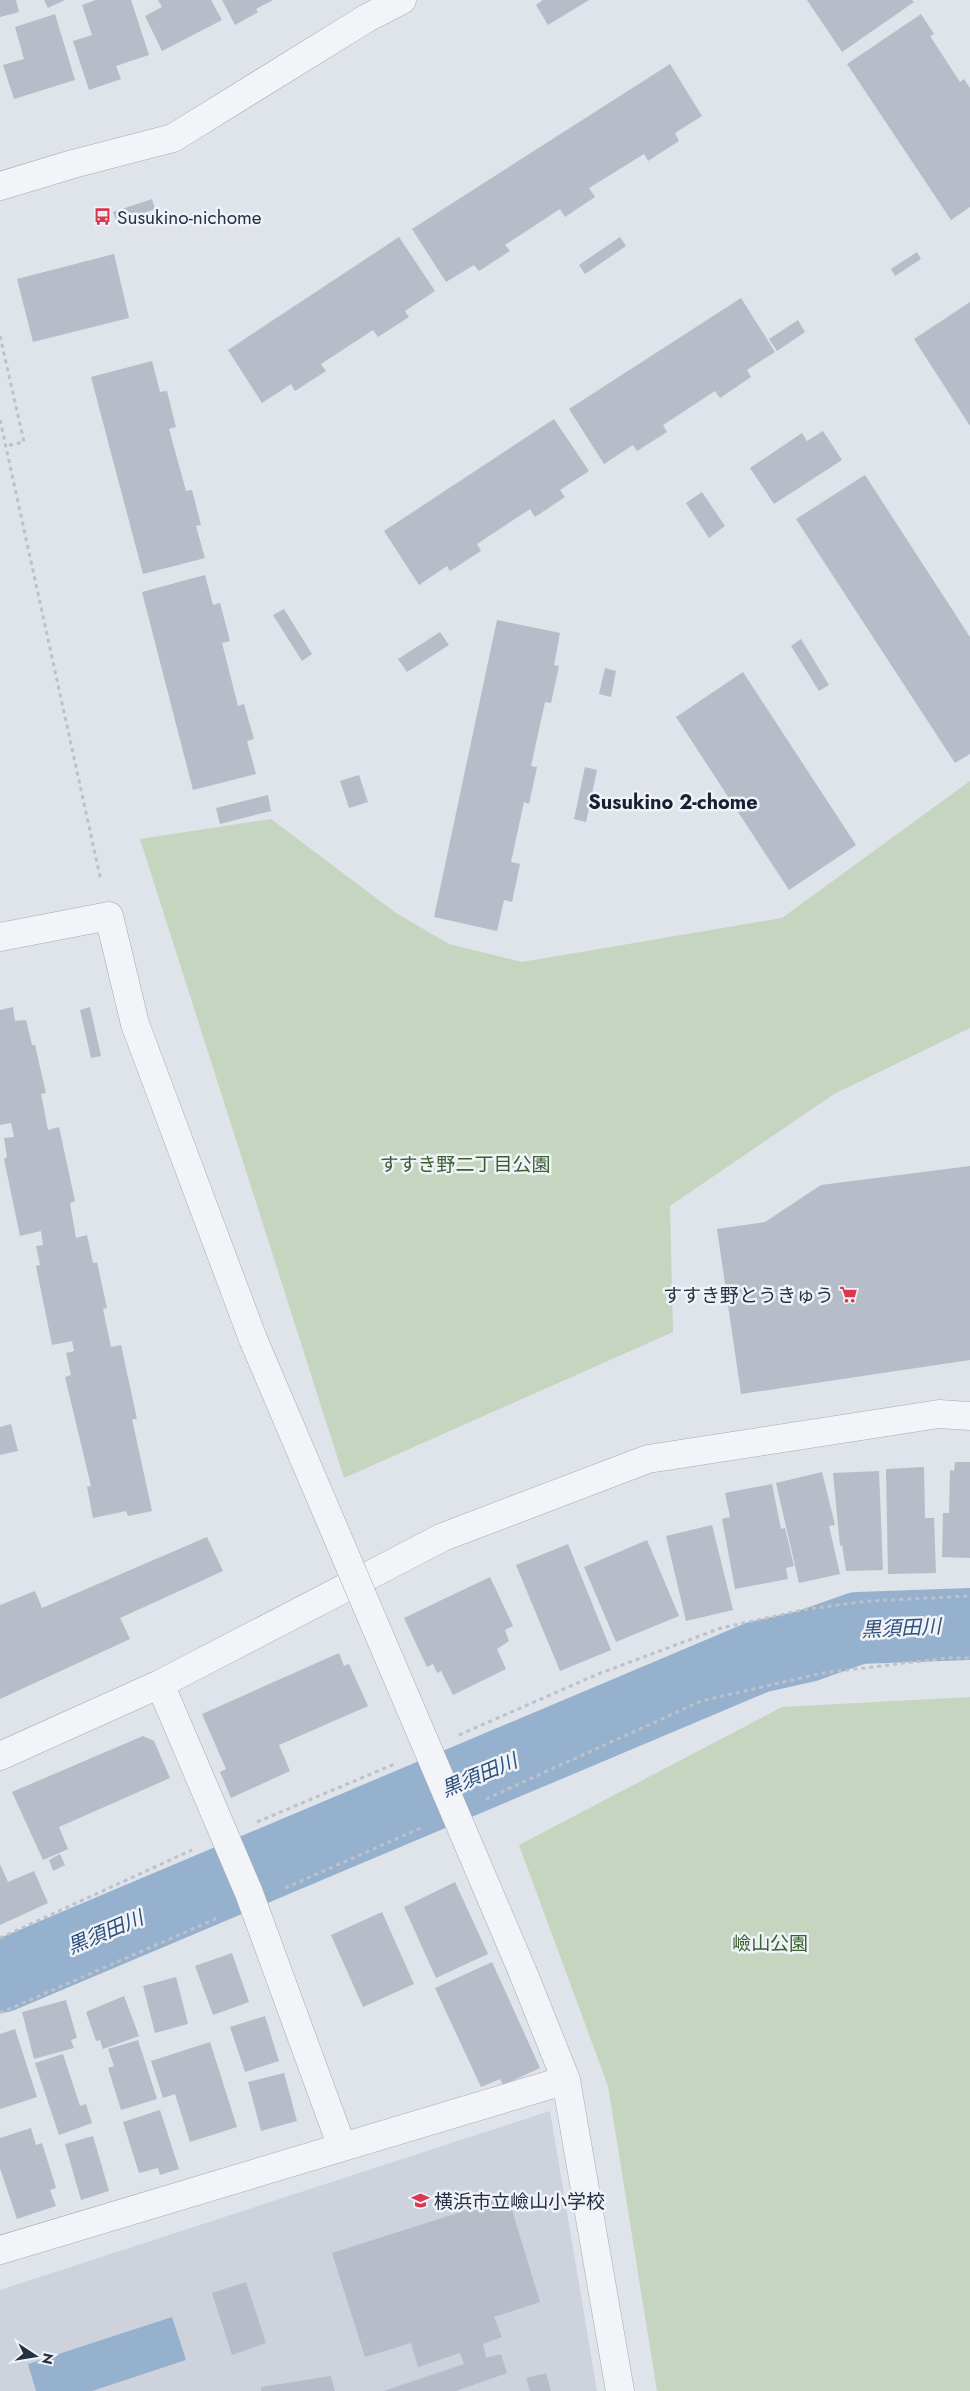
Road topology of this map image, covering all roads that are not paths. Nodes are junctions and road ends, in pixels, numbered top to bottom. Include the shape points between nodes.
1 (402, 0) edge
2 (0, 186) edge
3 (0, 937) edge
4 (970, 1416) edge
5 (160, 1684) junction
6 (0, 1756) edge
7 (566, 2080) junction
8 (342, 2146) junction
9 (0, 2250) edge
10 (620, 2391) edge

1 - 2 street via 367,18 173,138
3 - 7 street, bridge via 109,916 135,1024 253,1339
4 - 5 street via 939,1414 648,1459 443,1536
5 - 6 street
5 - 8 street via 249,1893
7 - 8 street
7 - 10 street
8 - 9 street

